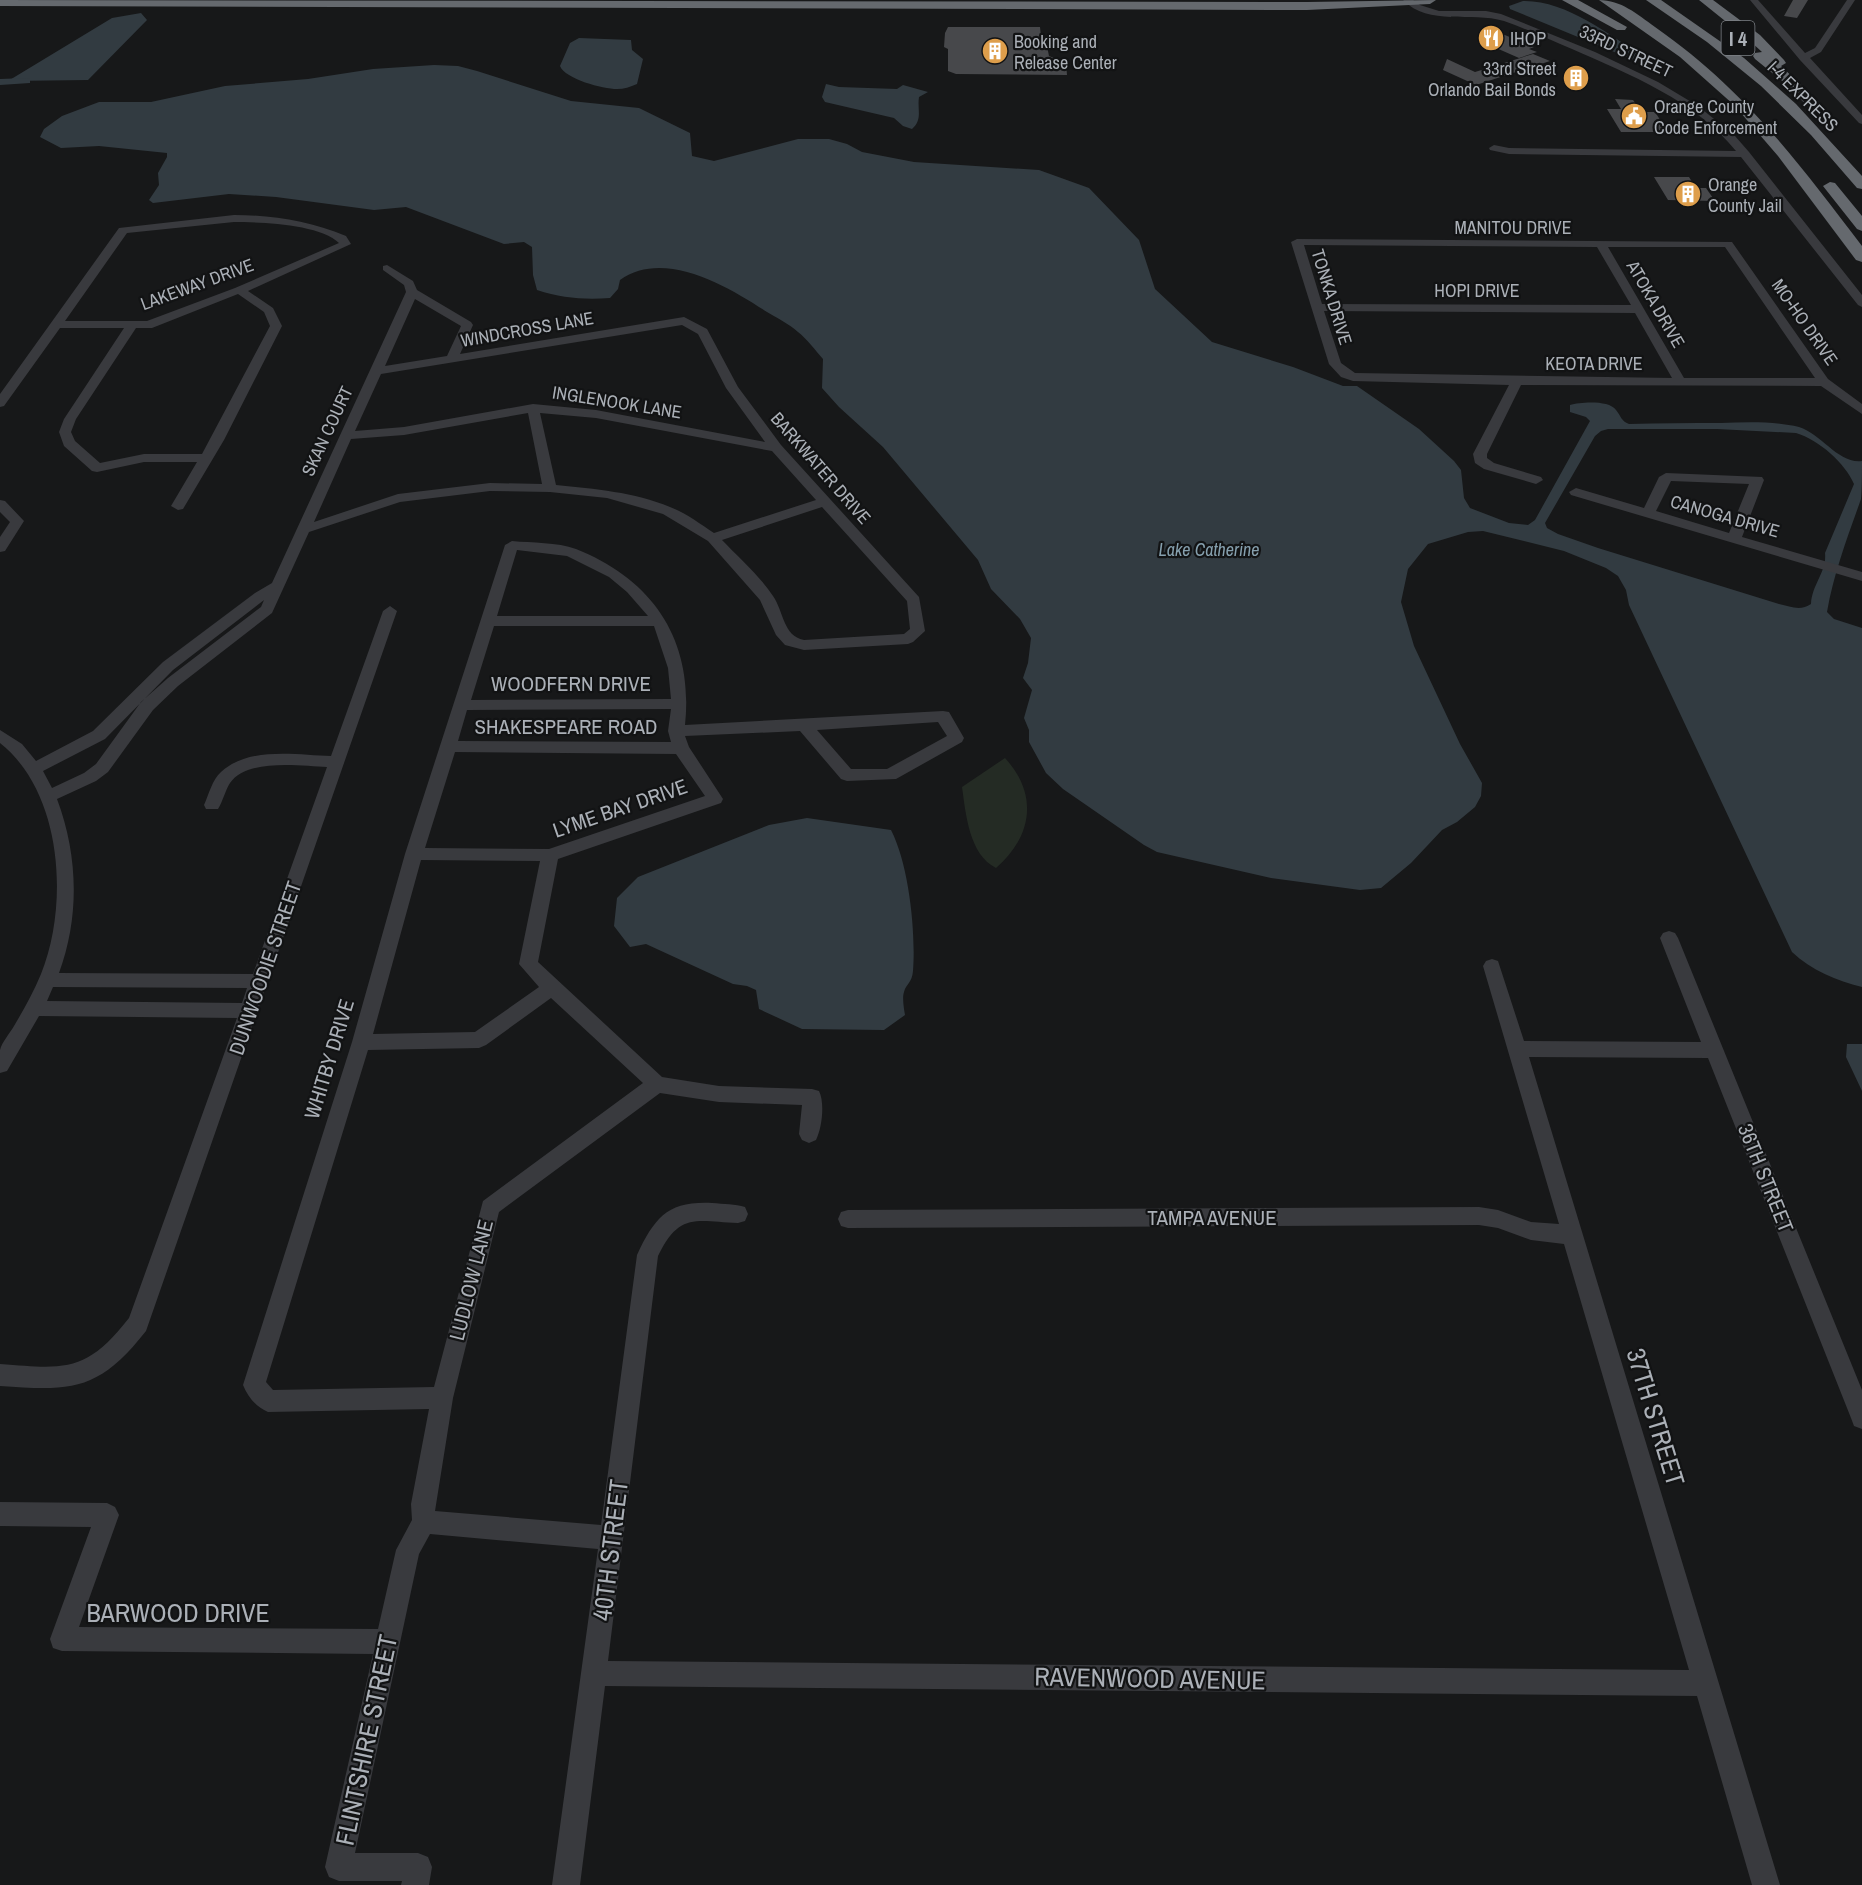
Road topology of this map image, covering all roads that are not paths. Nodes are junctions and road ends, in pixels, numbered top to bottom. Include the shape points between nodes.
1 (225, 0) edge
2 (930, 0) edge
3 (1165, 0) edge
4 (1568, 0) edge
5 (1605, 0) edge
6 (1628, 0) edge
7 (1654, 0) edge
8 (1705, 0) edge
9 (1754, 0) edge
10 (1851, 0) edge
11 (1407, 1) edge
12 (0, 2) edge
13 (191, 3) junction
14 (1428, 3) edge
15 (1378, 4) junction
16 (888, 5) junction
17 (1690, 5) dead end
18 (1136, 6) junction
19 (1803, 58) junction
20 (1688, 75) dead end
21 (1791, 81) junction
22 (1700, 86) dead end
23 (1851, 110) junction
24 (1862, 111) edge
25 (1775, 121) dead end
26 (1862, 121) edge
27 (1834, 126) dead end
28 (1743, 152) junction
29 (1817, 172) dead end
30 (1862, 184) edge
31 (1810, 188) junction
32 (1862, 226) edge
33 (1297, 242) joint
34 (1601, 244) junction
35 (1728, 244) joint
36 (1862, 257) edge
37 (387, 268) dead end
38 (239, 290) junction
39 (412, 292) junction
40 (1862, 303) edge
41 (1316, 307) junction
42 (1637, 309) junction
43 (684, 321) joint
44 (56, 324) junction
45 (132, 325) junction
46 (450, 360) junction
47 (375, 371) junction
48 (1363, 379) joint
49 (1517, 381) junction
50 (1680, 381) junction
51 (1824, 382) junction
52 (0, 403) edge
53 (533, 408) junction
54 (1862, 410) edge
55 (346, 436) junction
56 (776, 448) junction
57 (207, 458) junction
58 (1536, 480) dead end
59 (550, 488) junction
60 (1576, 492) dead end
61 (825, 502) junction
62 (0, 504) edge
63 (178, 506) dead end
64 (1648, 513) junction
65 (303, 530) junction
66 (713, 538) junction
67 (1734, 538) junction
68 (0, 548) edge
69 (1862, 576) edge
70 (277, 586) junction
71 (390, 611) dead end
72 (487, 621) junction
73 (660, 621) junction
74 (679, 704) junction
75 (463, 705) junction
76 (804, 724) junction
77 (676, 731) junction
78 (0, 735) edge
79 (450, 747) junction
80 (681, 748) junction
81 (338, 762) junction
82 (33, 769) junction
83 (48, 796) junction
84 (212, 806) dead end
85 (414, 854) junction
86 (550, 855) junction
87 (1670, 938) dead end
88 (1492, 966) dead end
89 (47, 980) junction
90 (260, 981) junction
91 (552, 988) junction
92 (33, 1008) junction
93 (250, 1011) junction
94 (360, 1042) junction
95 (1518, 1049) junction
96 (1715, 1050) junction
97 (0, 1065) edge
98 (657, 1084) junction
99 (809, 1134) dead end
100 (738, 1214) dead end
101 (848, 1220) dead end
102 (1572, 1235) junction
103 (0, 1374) edge
104 (442, 1398) junction
105 (1862, 1418) edge
106 (0, 1514) edge
107 (424, 1522) junction
108 (612, 1539) junction
109 (388, 1642) junction
110 (595, 1673) junction
111 (1706, 1683) junction
112 (414, 1885) edge
113 (566, 1885) edge
114 (1766, 1885) edge

1 - 13 highway
2 - 16 highway
3 - 18 highway
4 - 20 highway via 1641,39
5 - 31 highway, I 4 via 1668,42 1714,80 1755,120
6 - 25 highway, I-4 EXPRESS via 1703,53
7 - 30 highway, I-4 EXPRESS via 1735,55 1799,113
8 - 21 highway via 1755,38 1777,59
9 - 19 street
10 - 19 street via 1818,50
11 - 14 highway
11 - 15 highway
12 - 13 highway
13 - 16 highway
14 - 15 highway
14 - 28 street, 33RD STREET via 1506,18 1657,84 1711,120
15 - 18 highway
16 - 18 highway
17 - 21 highway, I 4
19 - 23 street
21 - 27 highway, I 4
22 - 31 highway via 1740,118
23 - 24 street
23 - 26 street
28 - 28 street via 1505,146 1494,148 1509,151
28 - 40 street, 33RD STREET
29 - 32 highway
31 - 36 highway, I 4
33 - 34 street, MANITOU DRIVE
33 - 41 street, TONKA DRIVE
34 - 35 street, MANITOU DRIVE
34 - 42 street, ATOKA DRIVE
35 - 51 street, MO-HO DRIVE
37 - 39 street via 409,283
38 - 44 street, LAKEWAY DRIVE via 345,244 342,238 311,226 237,216 123,230
38 - 45 street, LAKEWAY DRIVE via 148,325
38 - 57 street via 269,310 276,326
39 - 46 street via 467,325
39 - 47 street, SKAN COURT
41 - 42 street, HOPI DRIVE
41 - 48 street, TONKA DRIVE via 1335,364 1345,374
42 - 50 street, ATOKA DRIVE
43 - 46 street, WINDCROSS LANE
43 - 56 street, BARKWATER DRIVE via 704,332 732,388
44 - 45 street, LAKEWAY DRIVE
44 - 52 street
45 - 57 street via 70,419 65,432 69,443 97,468 144,458
46 - 47 street, WINDCROSS LANE
47 - 55 street, SKAN COURT
48 - 49 street, KEOTA DRIVE
49 - 50 street, KEOTA DRIVE
49 - 58 street via 1479,460
50 - 51 street, KEOTA DRIVE
51 - 54 street, MO-HO DRIVE
53 - 55 street, INGLENOOK LANE via 395,433
53 - 56 street, INGLENOOK LANE via 596,414
53 - 59 street
55 - 65 street, SKAN COURT
56 - 61 street, BARKWATER DRIVE
57 - 63 street
59 - 65 street via 490,487 399,498
59 - 66 street via 646,502
60 - 64 street, CANOGA DRIVE
61 - 66 street
61 - 66 street, BARKWATER DRIVE via 914,600 918,631 908,639 804,645 790,642 767,598
62 - 68 street via 17,521
64 - 67 street, CANOGA DRIVE
64 - 67 street via 1666,477 1757,480
65 - 70 street, SKAN COURT
67 - 69 street, CANOGA DRIVE
70 - 82 street via 168,666 99,735
70 - 83 street, SKAN COURT via 267,610 147,706 102,768
71 - 81 street, DUNWOODIE STREET
72 - 73 street
72 - 73 street, WHITBY DRIVE via 512,545 570,552 614,574
72 - 75 street, WHITBY DRIVE
73 - 74 street via 676,668
74 - 75 street, WOODFERN DRIVE
74 - 77 street
75 - 79 street, WHITBY DRIVE
76 - 76 street via 943,716 956,738 890,776 847,775
76 - 77 street
77 - 80 street
78 - 82 street via 21,752
79 - 80 street, SHAKESPEARE ROAD
79 - 85 street, WHITBY DRIVE
80 - 86 street, LYME BAY DRIVE via 715,799
81 - 84 street via 263,761 242,765 225,777
81 - 90 street, DUNWOODIE STREET
82 - 83 street
83 - 89 street via 63,853 64,901 61,936
85 - 86 street
85 - 94 street, WHITBY DRIVE
86 - 91 street, LYME BAY DRIVE via 528,964
87 - 96 street, 36TH STREET
88 - 95 street, 37TH STREET
89 - 90 street
89 - 92 street
90 - 93 street, DUNWOODIE STREET
91 - 94 street via 479,1040
91 - 98 street, LYME BAY DRIVE
92 - 93 street
92 - 97 street
93 - 103 street, DUNWOODIE STREET via 138,1324 119,1349 93,1367 62,1378
94 - 104 street, WHITBY DRIVE via 254,1385 268,1401
95 - 96 street
95 - 102 street, 37TH STREET
96 - 105 street, 36TH STREET
98 - 99 street via 719,1094 812,1097
98 - 104 street, LUDLOW LANE via 490,1207
100 - 108 street, 40TH STREET via 680,1214 657,1234 648,1255
101 - 102 street, TAMPA AVENUE via 1479,1216 1531,1231
102 - 111 street, 37TH STREET
104 - 107 street, LUDLOW LANE via 423,1504
106 - 109 street, BARWOOD DRIVE via 107,1515 62,1639
107 - 108 street
107 - 109 street, FLINTSHIRE STREET via 408,1550
108 - 110 street, 40TH STREET
109 - 112 street, FLINTSHIRE STREET via 339,1867 418,1867
110 - 111 street, RAVENWOOD AVENUE
110 - 113 street, 40TH STREET
111 - 114 street, 37TH STREET

